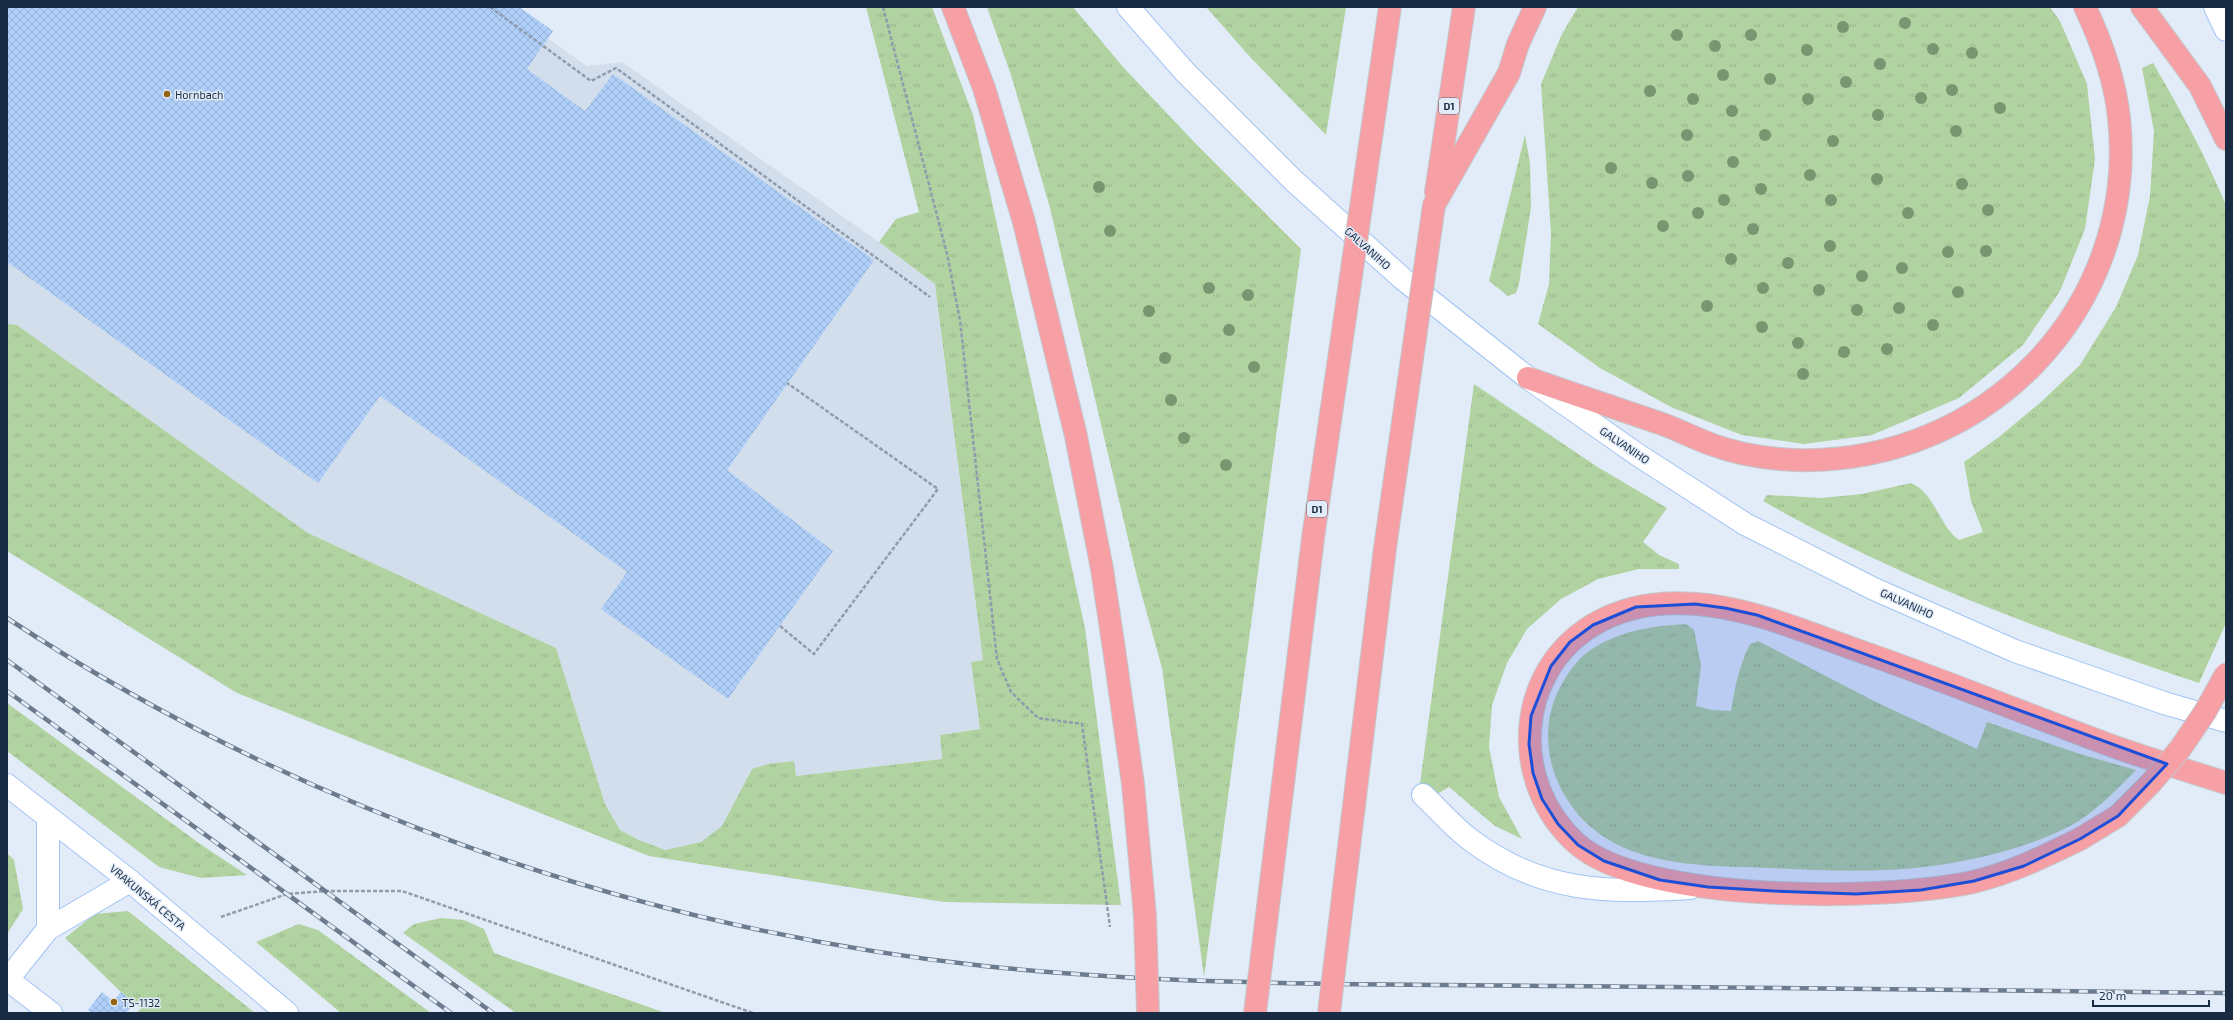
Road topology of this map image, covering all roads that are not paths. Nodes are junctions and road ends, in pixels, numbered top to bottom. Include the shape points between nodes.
1 (953, 7) edge
2 (1128, 7) edge
3 (1390, 7) edge
4 (1464, 7) edge
5 (1535, 7) edge
6 (2085, 7) edge
7 (2142, 7) edge
8 (2215, 7) edge
9 (2226, 30) edge
10 (2226, 138) edge
11 (1434, 205) junction
12 (1528, 378) junction
13 (2226, 674) edge
14 (2226, 721) edge
15 (2226, 782) edge
16 (7, 785) edge
17 (1423, 795) dead end
18 (48, 817) junction
19 (130, 881) junction
20 (1708, 887) junction
21 (48, 929) junction
22 (8, 979) edge
23 (51, 1013) edge
24 (287, 1013) edge
25 (1148, 1013) edge
26 (1255, 1013) edge
27 (1329, 1013) edge

1 - 25 highway, bridge via 984,88 1024,222 1076,436 1102,569 1133,784 1146,916
2 - 12 main road, GALVANIHO via 1185,72 1294,182 1403,279
3 - 26 highway, D1, bridge via 1313,538
4 - 11 highway, D1
5 - 11 highway via 1518,44 1509,73
6 - 12 highway via 2100,38 2119,118 2121,155 2111,227 2099,265 2081,302 2052,345 2031,369 1996,399 1963,420 1928,437 1879,452 1835,459 1794,460 1752,455 1714,446 1668,426
7 - 10 highway via 2200,86
8 - 9 main road
11 - 27 highway, D1, bridge via 1385,548
12 - 14 main road, GALVANIHO via 1638,455 1745,524 1874,589 2015,651 2164,703
13 - 20 highway, bridge via 2180,749 2118,816 2080,839 2024,866 1974,881 1921,890 1856,894
15 - 20 highway via 2120,749 1908,668 1757,615 1695,604 1636,607 1593,625 1570,642 1550,666 1539,688 1531,716 1529,744 1533,773 1542,799 1558,824 1578,845 1604,861 1633,872 1660,880
16 - 18 main road, VRAKUNSKÁ CESTA
17 - 20 main road via 1471,841 1506,863 1560,884 1603,890
18 - 19 main road, VRAKUNSKÁ CESTA
18 - 21 main road
19 - 21 main road
19 - 24 main road, VRAKUNSKÁ CESTA
21 - 22 main road
22 - 23 main road

